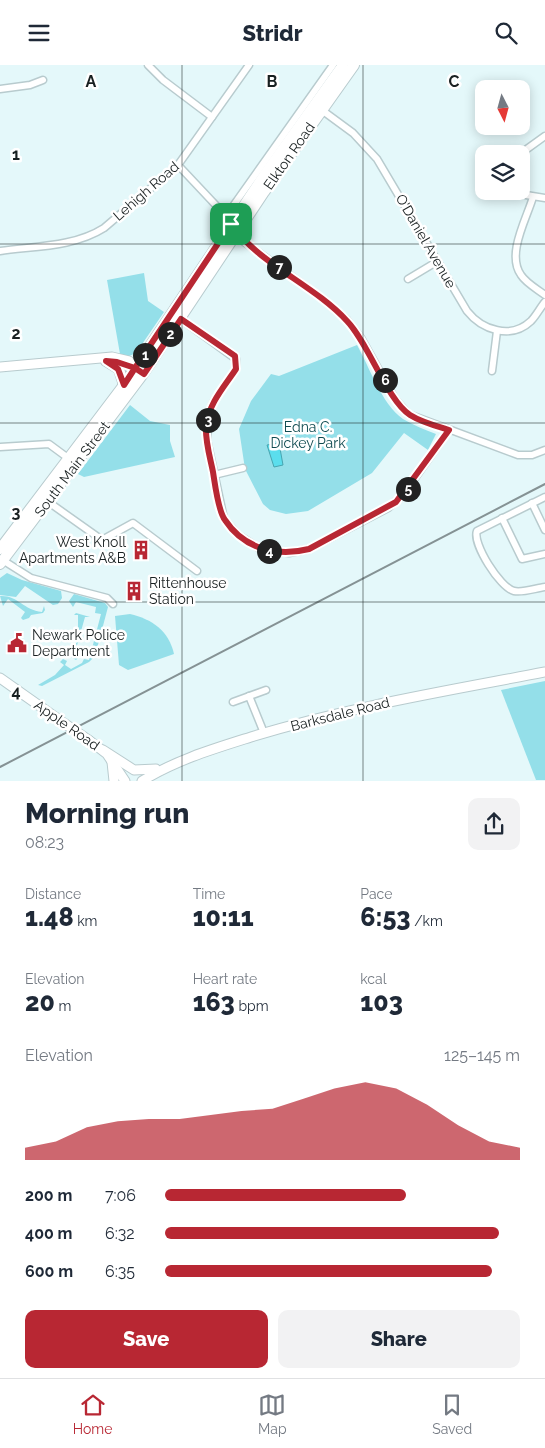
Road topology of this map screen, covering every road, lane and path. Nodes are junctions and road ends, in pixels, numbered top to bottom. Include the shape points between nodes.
1 (148, 65) edge
2 (249, 65) edge
3 (333, 65) edge
4 (343, 65) edge
5 (354, 65) edge
6 (43, 80) dead end
7 (0, 89) edge
8 (318, 107) junction
9 (212, 117) junction
10 (545, 136) edge
11 (530, 147) edge
12 (178, 165) junction
13 (530, 196) edge
14 (533, 197) junction
15 (545, 198) edge
16 (231, 224) junction
17 (0, 251) edge
18 (438, 261) junction
19 (408, 279) dead end
20 (545, 295) edge
21 (545, 302) edge
22 (181, 319) junction
23 (497, 331) junction
24 (101, 361) junction
25 (0, 367) edge
26 (139, 371) junction
27 (492, 371) dead end
28 (124, 385) junction
29 (449, 430) junction
30 (0, 447) edge
31 (545, 450) edge
32 (68, 458) junction
33 (243, 468) dead end
34 (214, 475) junction
35 (545, 497) edge
36 (43, 500) junction
37 (532, 503) junction
38 (502, 518) junction
39 (545, 529) edge
40 (0, 549) edge
41 (545, 555) edge
42 (1, 561) edge
43 (197, 571) dead end
44 (545, 587) edge
45 (113, 604) dead end
46 (545, 672) edge
47 (0, 677) edge
48 (266, 689) dead end
49 (249, 696) junction
50 (234, 702) dead end
51 (264, 733) junction
52 (103, 750) junction
53 (111, 760) junction
54 (172, 764) junction
55 (114, 781) edge
56 (125, 781) edge
57 (142, 781) edge

1 - 9 street
2 - 9 street, Lehigh Road
3 - 16 street, Elkton Road
4 - 8 main road, Elkton Road
5 - 8 main road, Elkton Road
6 - 7 street
8 - 16 main road, Elkton Road
8 - 18 street, O'Daniel Avenue via 354,133 377,159
9 - 12 street, Lehigh Road
10 - 11 street
12 - 16 street
12 - 17 street, Lehigh Road via 91,236 67,243
13 - 14 street
14 - 15 street
14 - 20 street via 517,245 516,261 522,277
16 - 22 main road, Elkton Road
16 - 26 main road, Elkton Road
16 - 29 street via 243,241 324,300 347,321 361,338 401,408 416,418
18 - 19 street
18 - 23 street, O'Daniel Avenue via 472,318
21 - 23 street via 530,322 514,330
22 - 26 main road, Elkton Road
22 - 34 street via 236,359 236,369 214,401 206,426
23 - 27 street
24 - 25 street
24 - 26 street via 117,362
24 - 28 main road via 118,369
26 - 28 main road, South Main Street
26 - 36 main road, South Main Street
28 - 32 main road, South Main Street
29 - 31 street via 518,455 532,455
29 - 34 street via 396,502 309,549 281,553 260,549 237,534 224,519
30 - 32 street via 49,444
32 - 36 main road, South Main Street via 46,488
33 - 34 street
35 - 37 street
36 - 40 main road, South Main Street
36 - 42 main road, South Main Street via 40,511
36 - 43 street via 102,540 133,523
37 - 38 street
37 - 39 street
38 - 41 street via 522,559
38 - 44 street via 477,531 475,536 497,577 514,591
42 - 45 street via 31,578 107,598
46 - 51 street, Barksdale Road via 368,705
47 - 52 street, Apple Road, bridge
48 - 49 street
49 - 50 street
49 - 51 street
51 - 54 street, Barksdale Road
52 - 53 street, Apple Road
52 - 54 street via 134,770 149,771
53 - 55 street
53 - 56 street, Apple Road
54 - 57 street, Barksdale Road

